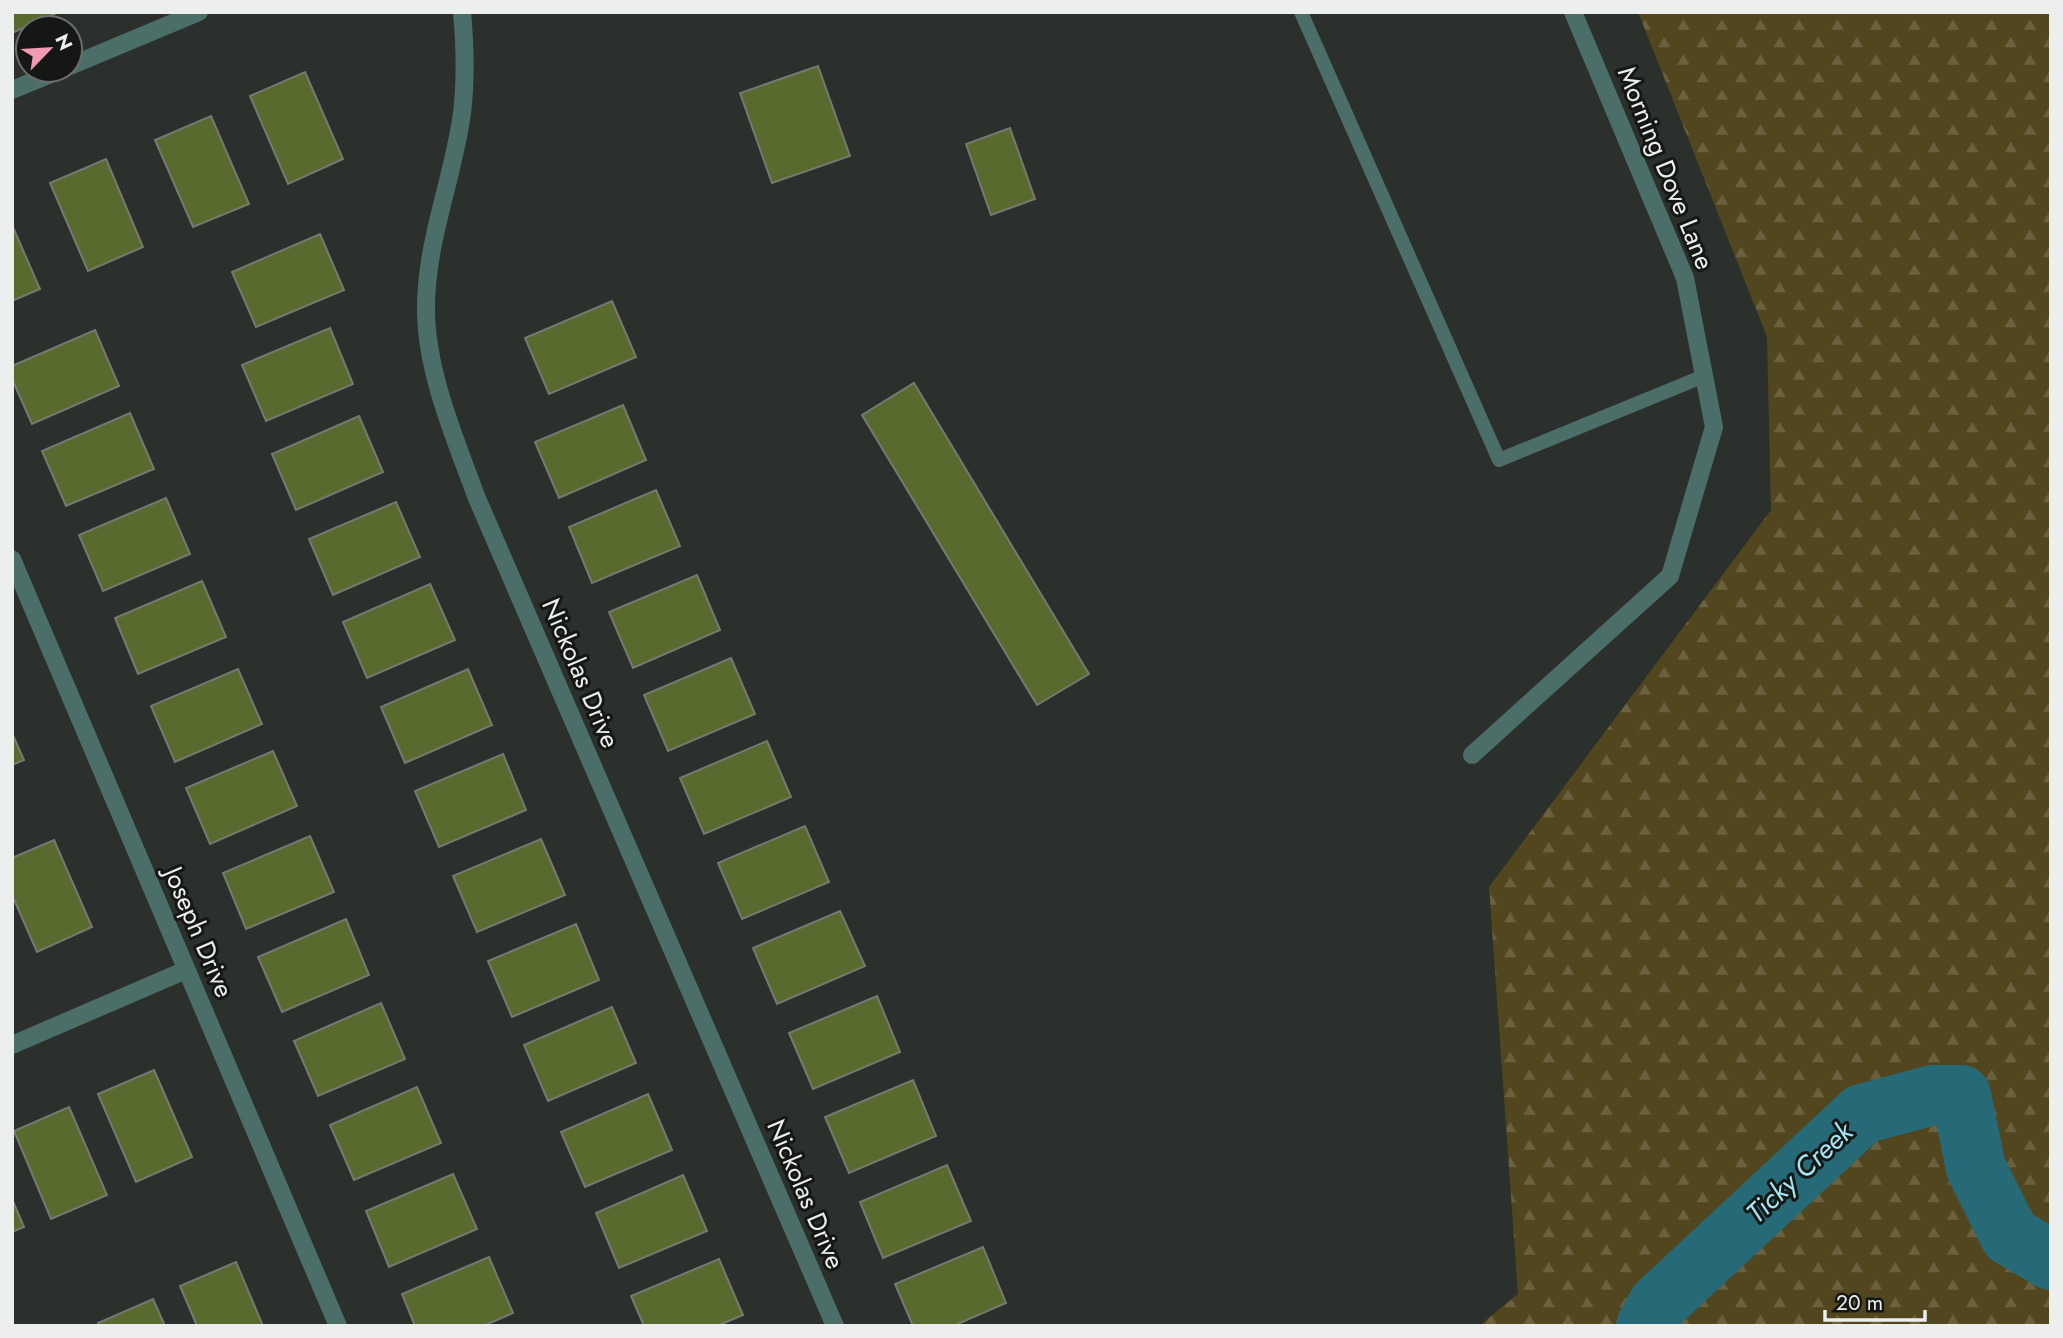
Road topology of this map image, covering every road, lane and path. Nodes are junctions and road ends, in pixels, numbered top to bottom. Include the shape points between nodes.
1 (199, 12) edge
2 (463, 12) edge
3 (1301, 12) edge
4 (1573, 12) edge
5 (84, 60) edge
6 (1704, 376) junction
7 (14, 567) edge
8 (1472, 755) dead end
9 (186, 970) junction
10 (12, 1045) edge
11 (338, 1326) edge
12 (835, 1326) edge

1 - 5 street
2 - 12 street, Nickolas Drive via 462,113 428,263 426,314 449,424 476,496
3 - 6 lane via 1499,460
4 - 6 street, Morning Dove Lane via 1685,278
6 - 8 street, Morning Dove Lane via 1714,427 1670,576
7 - 9 street, Joseph Drive
9 - 10 street
9 - 11 street, Joseph Drive

